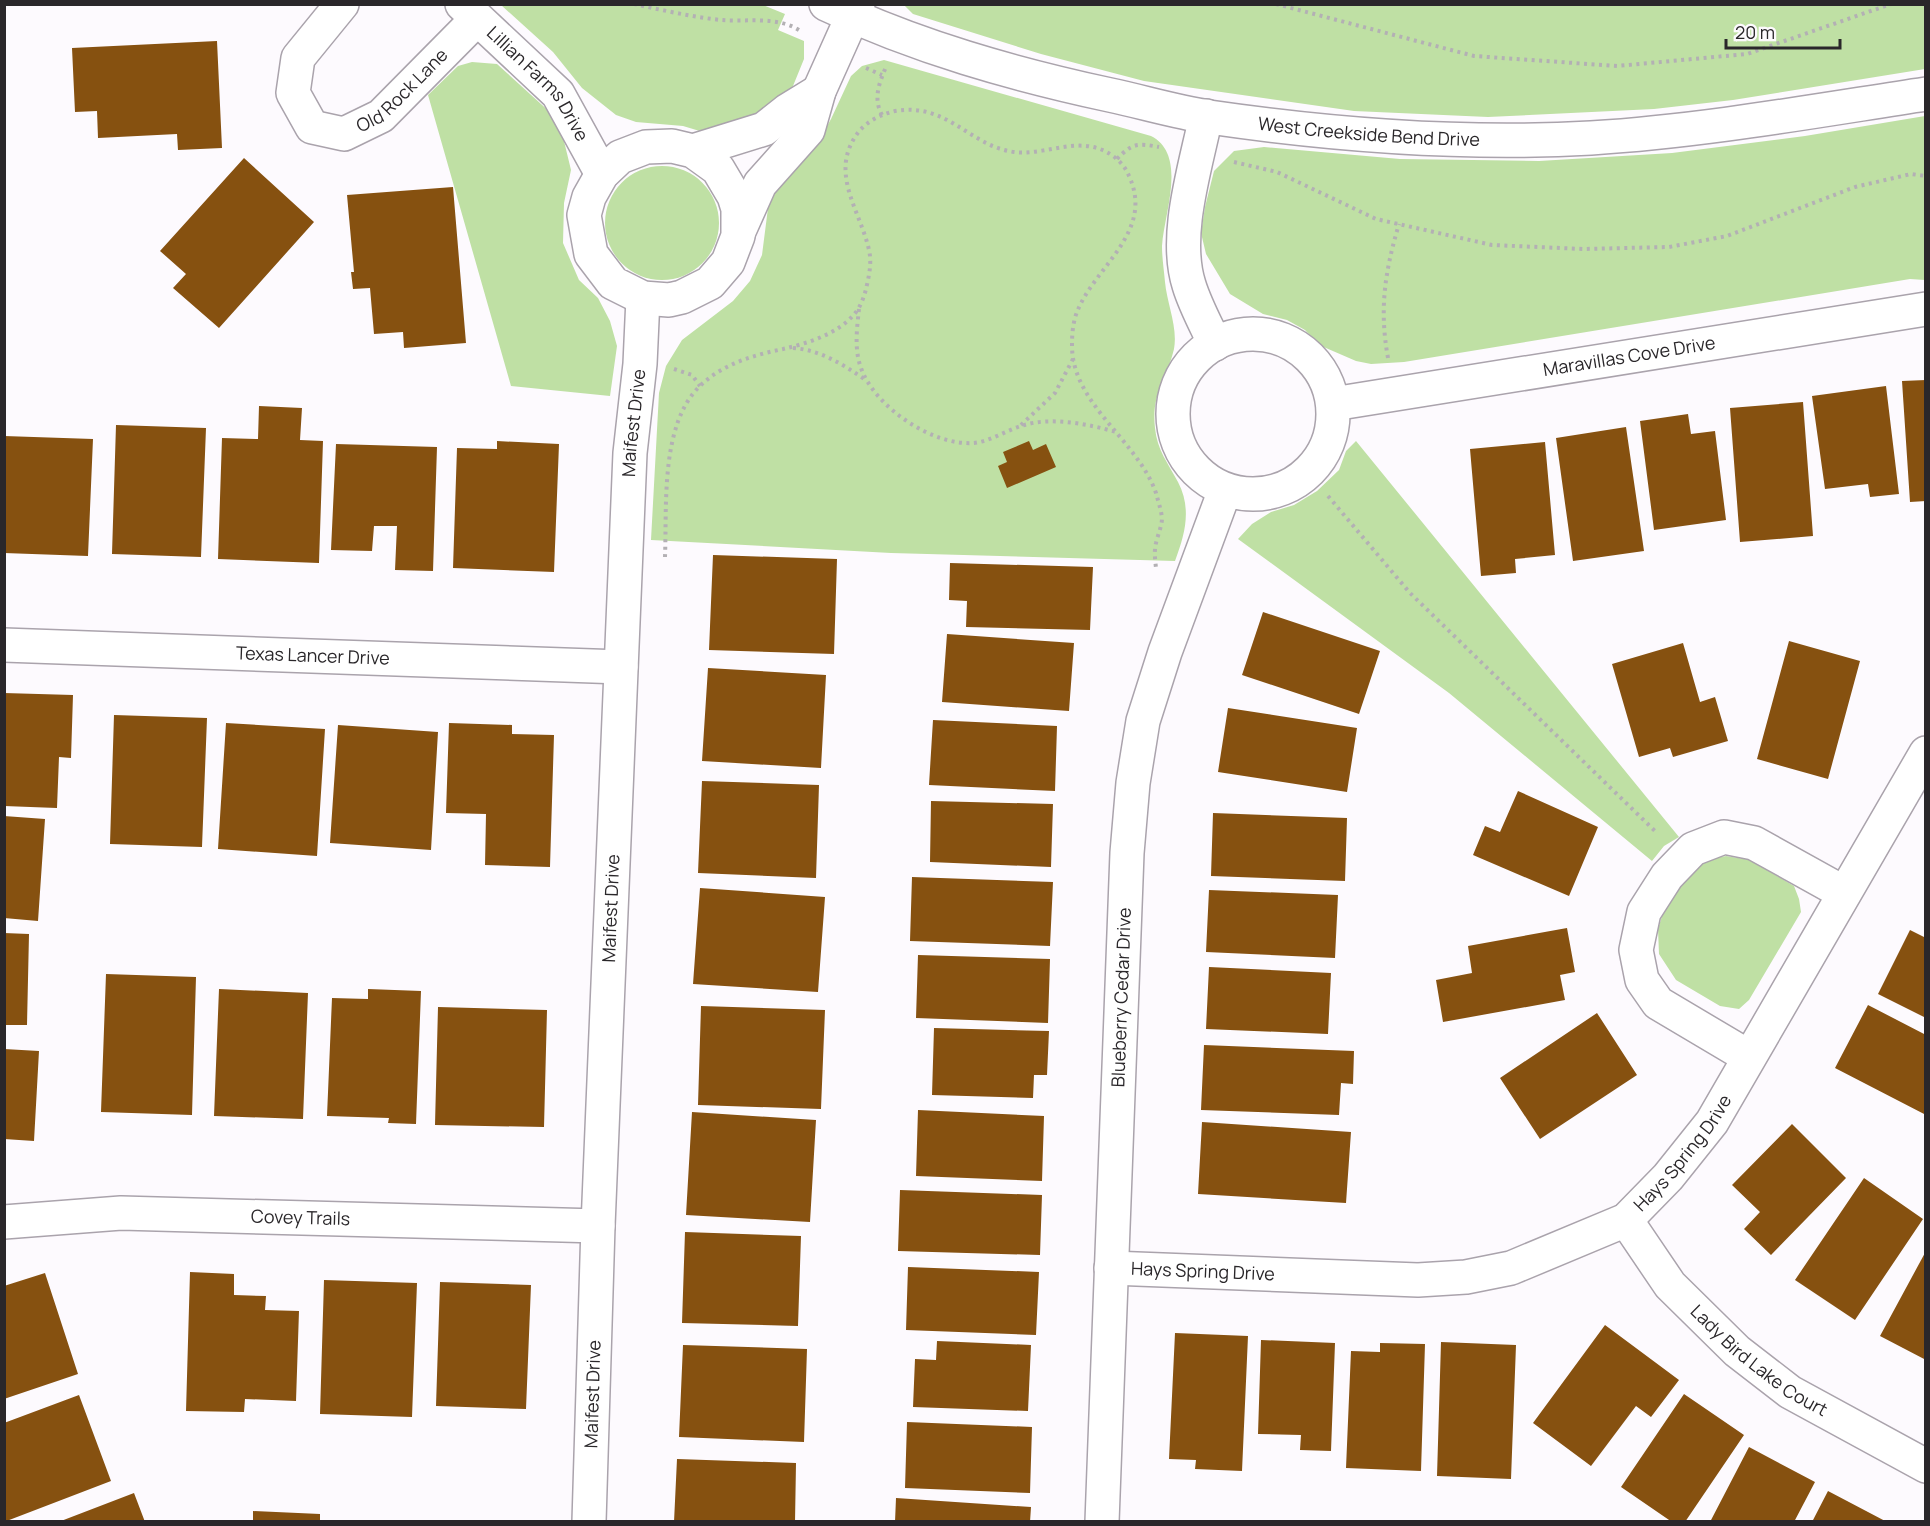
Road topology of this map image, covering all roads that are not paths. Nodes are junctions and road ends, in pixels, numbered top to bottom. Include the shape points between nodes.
1 (342, 4) edge
2 (846, 9) edge
3 (469, 12) edge
4 (819, 91) junction
5 (1926, 94) edge
6 (1206, 116) junction
7 (693, 151) junction
8 (602, 174) junction
9 (738, 236) junction
10 (643, 298) junction
11 (1926, 309) edge
12 (1215, 344) junction
13 (1333, 404) junction
14 (1225, 490) junction
15 (4, 645) edge
16 (621, 667) junction
17 (1926, 753) edge
18 (1844, 893) junction
19 (1749, 1057) junction
20 (1626, 1220) junction
21 (4, 1222) edge
22 (598, 1226) junction
23 (1111, 1268) junction
24 (1926, 1466) edge
25 (589, 1521) edge
26 (1102, 1521) edge

1 - 3 street, Old Rock Lane via 298,58 293,93 312,127 344,134 381,116
2 - 4 street
2 - 6 street, West Creekside Bend Drive via 938,48 1029,77
3 - 8 street, Lillian Farms Drive via 558,94
4 - 7 street via 764,129
4 - 9 street via 808,130 760,184
5 - 6 street, West Creekside Bend Drive via 1715,126 1590,138 1451,140 1320,131
6 - 12 street via 1184,225 1183,251 1188,285
7 - 8 street via 672,146 646,147 620,157
7 - 9 street via 718,169 734,196
8 - 10 street via 589,197 585,215 591,254 612,282
9 - 10 street via 728,262 710,283 669,300
10 - 16 street, Maifest Drive via 630,453
11 - 13 street, Maravillas Cove Drive
12 - 13 street via 1225,338 1258,334 1290,343 1316,364
12 - 14 street via 1197,357 1178,384 1172,417 1180,450 1201,477
13 - 14 street via 1332,428 1320,459 1296,483 1264,494
14 - 23 street, Blueberry Cedar Drive via 1143,721 1133,783
15 - 16 street, Texas Lancer Drive
16 - 22 street, Maifest Drive
17 - 18 street, Hays Spring Drive
18 - 19 street, Hays Spring Drive
18 - 19 street via 1754,843 1724,837 1693,849 1667,876 1644,912 1636,950 1642,980 1658,1004
19 - 20 street, Hays Spring Drive via 1712,1122 1668,1177
20 - 23 street, Hays Spring Drive via 1512,1268 1466,1277 1418,1280
20 - 24 street, Lady Bird Lake Court via 1670,1285 1737,1351 1790,1392
21 - 22 street, Covey Trails via 121,1213
22 - 25 street, Maifest Drive
23 - 26 street, Blueberry Cedar Drive

